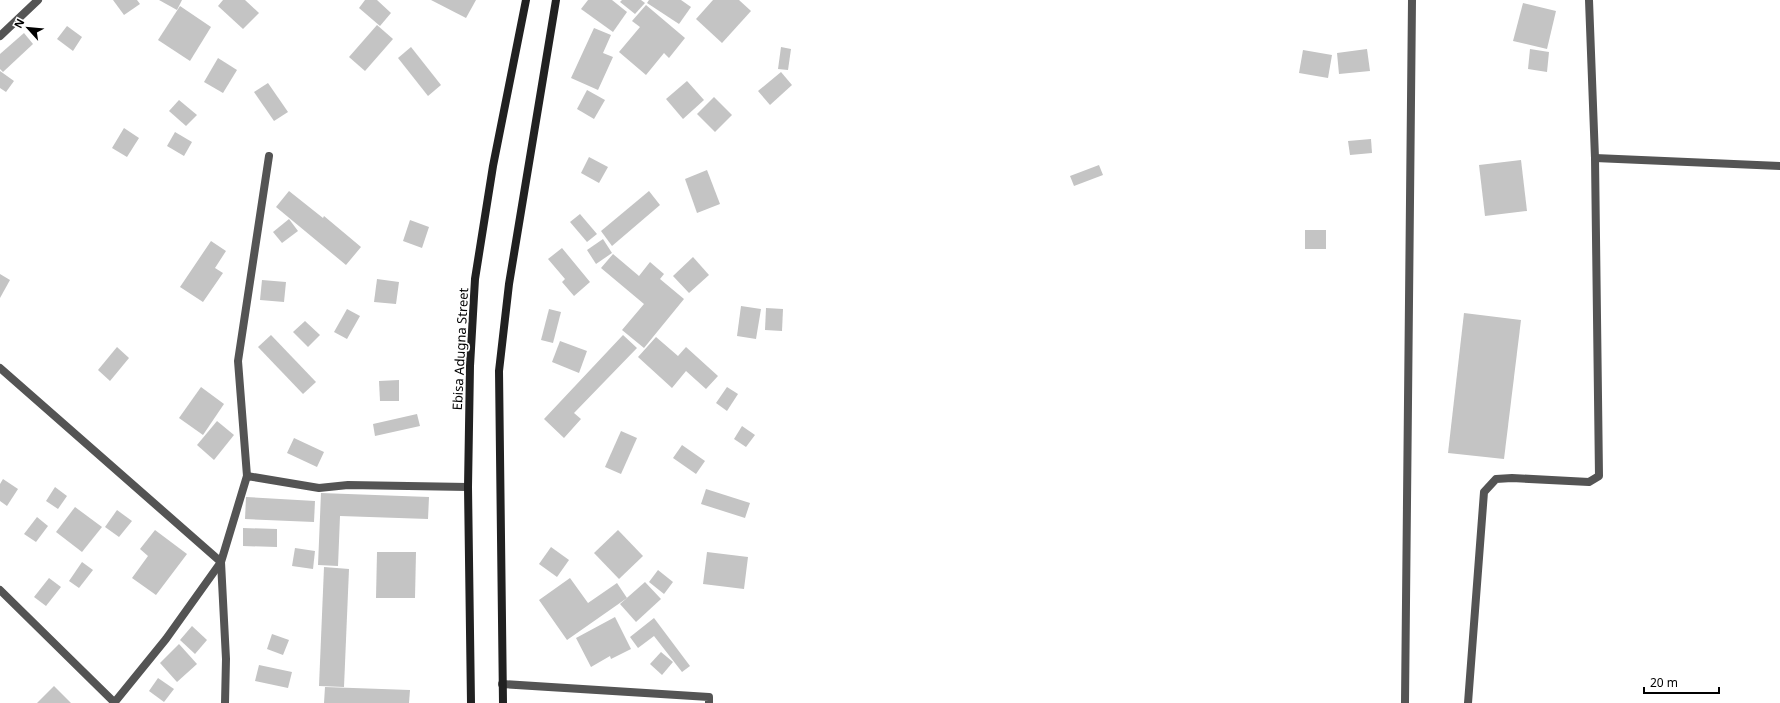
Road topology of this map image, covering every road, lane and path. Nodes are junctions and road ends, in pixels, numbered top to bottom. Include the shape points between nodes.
1 (38, 0) edge
2 (526, 0) edge
3 (556, 0) edge
4 (1412, 0) edge
5 (1589, 0) edge
6 (0, 36) edge
7 (269, 156) dead end
8 (1595, 158) junction
9 (1780, 166) edge
10 (0, 368) edge
11 (247, 476) junction
12 (468, 487) junction
13 (221, 562) junction
14 (0, 590) edge
15 (502, 684) junction
16 (114, 703) edge
17 (225, 703) edge
18 (471, 703) edge
19 (503, 703) edge
20 (709, 703) edge
21 (1405, 703) edge
22 (1468, 703) edge

1 - 6 street
2 - 12 main road, Ebisa Adugna Street via 492,166 475,279 470,366
3 - 15 main road via 509,284 499,371
4 - 21 street
5 - 8 street
7 - 11 street via 238,361
8 - 9 street
8 - 22 street via 1598,476 1589,482 1496,479 1484,492
10 - 13 street
11 - 12 street via 319,488 348,485
11 - 13 street
12 - 18 main road, Ebisa Adugna Street
13 - 16 street via 166,639
13 - 17 street via 226,659
14 - 16 street
15 - 19 main road
15 - 20 street via 709,697

